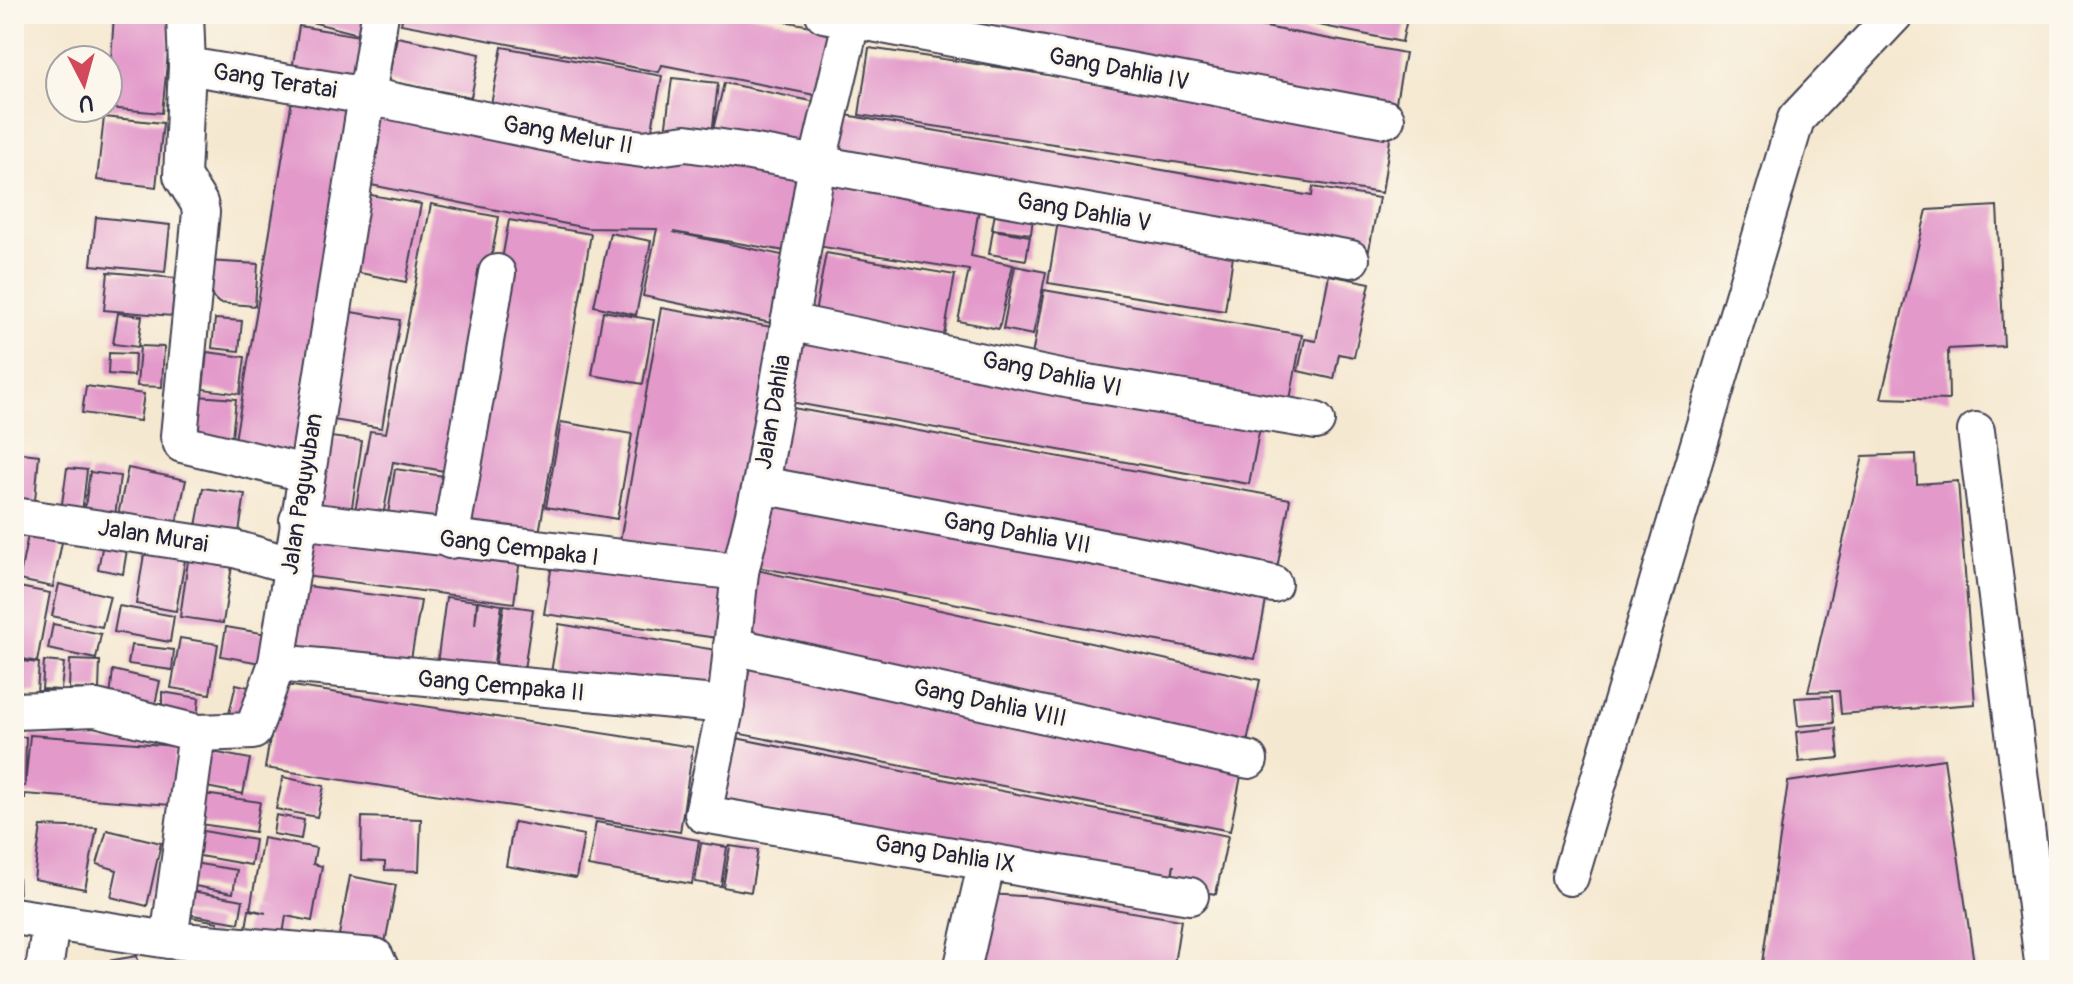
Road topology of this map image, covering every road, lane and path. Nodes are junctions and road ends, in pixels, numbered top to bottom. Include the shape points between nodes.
1 (185, 14) edge
2 (380, 14) edge
3 (1895, 14) edge
4 (843, 16) edge
5 (187, 66) junction
6 (367, 96) junction
7 (1386, 119) dead end
8 (817, 165) junction
9 (1351, 259) dead end
10 (497, 273) dead end
11 (789, 322) junction
12 (1316, 421) dead end
13 (1976, 431) dead end
14 (305, 473) junction
15 (761, 485) junction
16 (14, 516) edge
17 (298, 520) junction
18 (450, 540) junction
19 (290, 565) junction
20 (740, 572) junction
21 (1273, 584) dead end
22 (732, 646) junction
23 (277, 663) junction
24 (726, 705) junction
25 (14, 711) edge
26 (197, 733) junction
27 (1249, 760) dead end
28 (702, 811) joint
29 (987, 861) junction
30 (1570, 877) dead end
31 (1190, 896) dead end
32 (14, 916) edge
33 (51, 923) junction
34 (169, 940) junction
35 (225, 957) edge
36 (307, 960) edge
37 (44, 970) edge
38 (381, 970) edge
39 (962, 970) edge
40 (2044, 970) edge

1 - 5 street, Gang Teratai
2 - 6 street, Jalan Paguyuban
3 - 30 street via 1796,119
4 - 7 street, Gang Dahlia IV
4 - 8 street, Jalan Dahlia
5 - 6 street, Gang Teratai
5 - 14 street via 182,176 201,212 179,436 182,444
6 - 8 street, Gang Melur II via 592,142 643,149 686,143
6 - 14 street, Jalan Paguyuban
8 - 9 street, Gang Dahlia V
8 - 11 street, Jalan Dahlia
10 - 18 street
11 - 12 street, Gang Dahlia VI via 1070,380
11 - 15 street, Jalan Dahlia
13 - 40 street
14 - 17 street, Jalan Paguyuban
15 - 20 street, Jalan Dahlia
15 - 21 street, Gang Dahlia VII
16 - 19 street, Jalan Murai via 235,549
17 - 18 street, Gang Cempaka I
17 - 19 street, Jalan Paguyuban
18 - 20 street, Gang Cempaka I
19 - 23 street, Jalan Paguyuban
20 - 22 street, Jalan Dahlia
22 - 24 street, Jalan Dahlia
22 - 27 street, Gang Dahlia VIII
23 - 24 street, Gang Cempaka II
23 - 26 street, Jalan Paguyuban via 253,731
24 - 28 street, Jalan Dahlia
25 - 26 street, Jalan Paguyuban via 96,708
26 - 34 street
28 - 29 street, Gang Dahlia IX via 710,817
29 - 31 street, Gang Dahlia IX
29 - 39 street
32 - 33 street
33 - 34 street
33 - 37 street
34 - 35 street
35 - 36 street
36 - 38 street via 375,957

